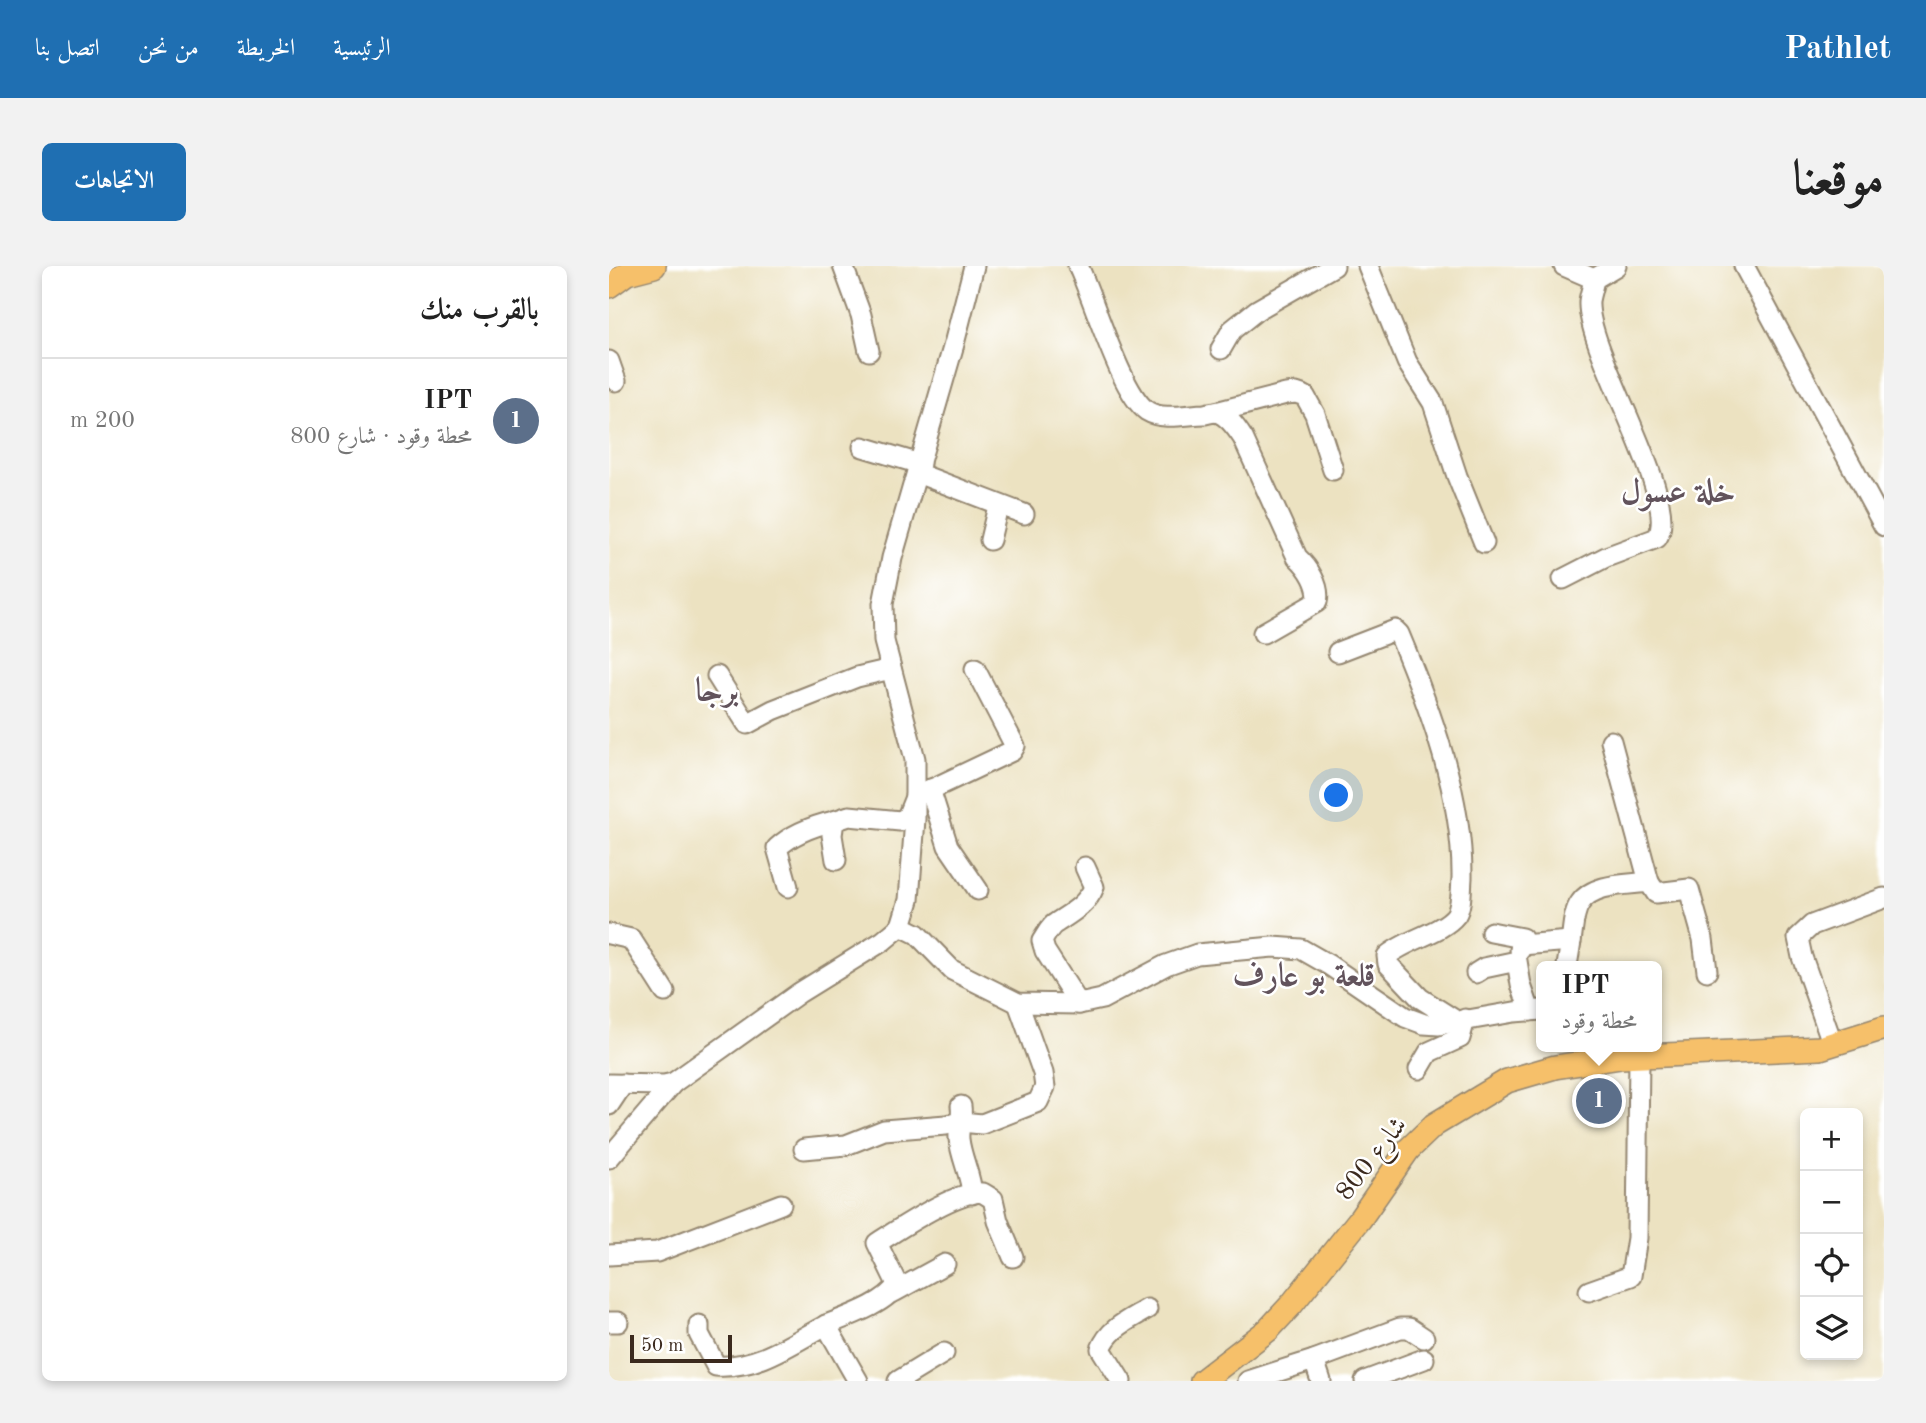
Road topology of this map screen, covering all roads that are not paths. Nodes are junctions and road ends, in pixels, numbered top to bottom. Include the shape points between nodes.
1 (654, 266) edge
2 (843, 266) edge
3 (974, 266) edge
4 (1078, 266) edge
5 (1334, 266) edge
6 (1368, 266) edge
7 (1564, 266) edge
8 (1616, 266) edge
9 (1744, 266) edge
10 (1594, 279) junction
11 (609, 286) edge
12 (1221, 349) dead end
13 (869, 351) dead end
14 (609, 361) edge
15 (616, 381) dead end
16 (1216, 412) junction
17 (863, 447) dead end
18 (919, 469) junction
19 (1333, 470) dead end
20 (998, 506) junction
21 (1024, 514) dead end
22 (1884, 526) edge
23 (990, 540) dead end
24 (1483, 543) dead end
25 (1563, 579) dead end
26 (1263, 632) dead end
27 (1338, 652) dead end
28 (891, 669) junction
29 (975, 669) dead end
30 (717, 676) dead end
31 (1611, 741) dead end
32 (922, 793) junction
33 (834, 821) junction
34 (836, 860) dead end
35 (1085, 867) dead end
36 (1649, 883) junction
37 (788, 887) dead end
38 (978, 890) dead end
39 (1884, 898) edge
40 (901, 926) junction
41 (1491, 932) dead end
42 (609, 934) edge
43 (1571, 942) junction
44 (1519, 953) junction
45 (1568, 961) edge
46 (1707, 971) dead end
47 (1476, 973) dead end
48 (665, 992) dead end
49 (1018, 1003) junction
50 (1079, 1004) junction
51 (1536, 1011) edge
52 (1462, 1021) junction
53 (1884, 1028) edge
54 (1833, 1045) junction
55 (1627, 1053) edge
56 (1419, 1069) dead end
57 (673, 1083) junction
58 (616, 1084) edge
59 (609, 1105) edge
60 (961, 1114) junction
61 (804, 1149) dead end
62 (609, 1158) edge
63 (972, 1194) junction
64 (781, 1203) dead end
65 (609, 1255) edge
66 (1013, 1257) dead end
67 (945, 1264) dead end
68 (1589, 1291) dead end
69 (894, 1292) junction
70 (1147, 1309) dead end
71 (699, 1325) dead end
72 (826, 1325) junction
73 (1424, 1338) dead end
74 (944, 1353) dead end
75 (1423, 1359) dead end
76 (1314, 1360) junction
77 (1227, 1372) edge
78 (858, 1381) edge
79 (898, 1381) edge
80 (1121, 1381) edge
81 (1202, 1381) edge
82 (1248, 1381) edge
83 (1321, 1381) edge
84 (1365, 1381) edge

1 - 11 main road via 627,273
2 - 13 street
3 - 18 street
4 - 16 street via 1106,338 1144,409 1157,416
5 - 12 street via 1257,310 1232,330
6 - 24 street via 1406,362 1433,403
7 - 10 street
8 - 10 street
9 - 22 street
10 - 25 street via 1589,301 1593,325 1643,452 1661,515 1661,532 1657,538
14 - 15 street
16 - 19 street via 1286,394 1305,396
16 - 26 street via 1243,438 1319,596 1317,602
17 - 18 street
18 - 20 street
18 - 28 street via 883,604 883,633
20 - 21 street
20 - 23 street
27 - 52 street via 1395,630 1425,698 1461,840 1460,907 1450,920 1387,956 1388,964 1420,998
28 - 30 street via 857,677 747,724
28 - 32 street
29 - 32 street via 1015,746
31 - 36 street
32 - 33 street via 900,821 849,817
32 - 38 street
32 - 40 street via 909,900
33 - 34 street
33 - 37 street via 787,838 777,848
35 - 50 street via 1094,887 1091,895 1054,924 1042,941
36 - 43 street via 1589,893 1578,904
36 - 46 street via 1656,893 1689,889
39 - 54 street via 1812,925 1798,938
40 - 49 street via 917,934 952,970
40 - 57 street
41 - 44 street via 1523,938
42 - 48 street via 631,939
43 - 44 street
43 - 45 street
44 - 47 street
44 - 51 street via 1521,985
49 - 50 street
49 - 60 street via 1045,1087 1038,1102 982,1124
50 - 52 street via 1102,999 1197,954 1273,947 1301,949 1424,1024
51 - 52 street
52 - 56 street via 1459,1038 1429,1052
53 - 54 main road, شارع 800
54 - 55 main road, شارع 800 via 1802,1050
55 - 68 street via 1637,1238 1631,1276
55 - 77 main road, شارع 800 via 1507,1081 1434,1125 1408,1150 1292,1304
57 - 58 street
57 - 62 street
58 - 59 street
60 - 61 street via 946,1125 884,1130 846,1144
60 - 63 street via 959,1139
63 - 66 street via 993,1199
63 - 69 street via 950,1201 877,1243 897,1284
64 - 65 street via 657,1252
67 - 69 street
69 - 72 street
70 - 80 street via 1110,1332 1101,1349
71 - 72 street via 716,1366 733,1367 758,1361
72 - 78 street
73 - 76 street via 1400,1328
74 - 79 street
75 - 84 street
76 - 82 street
76 - 83 street
77 - 81 main road, شارع 800

